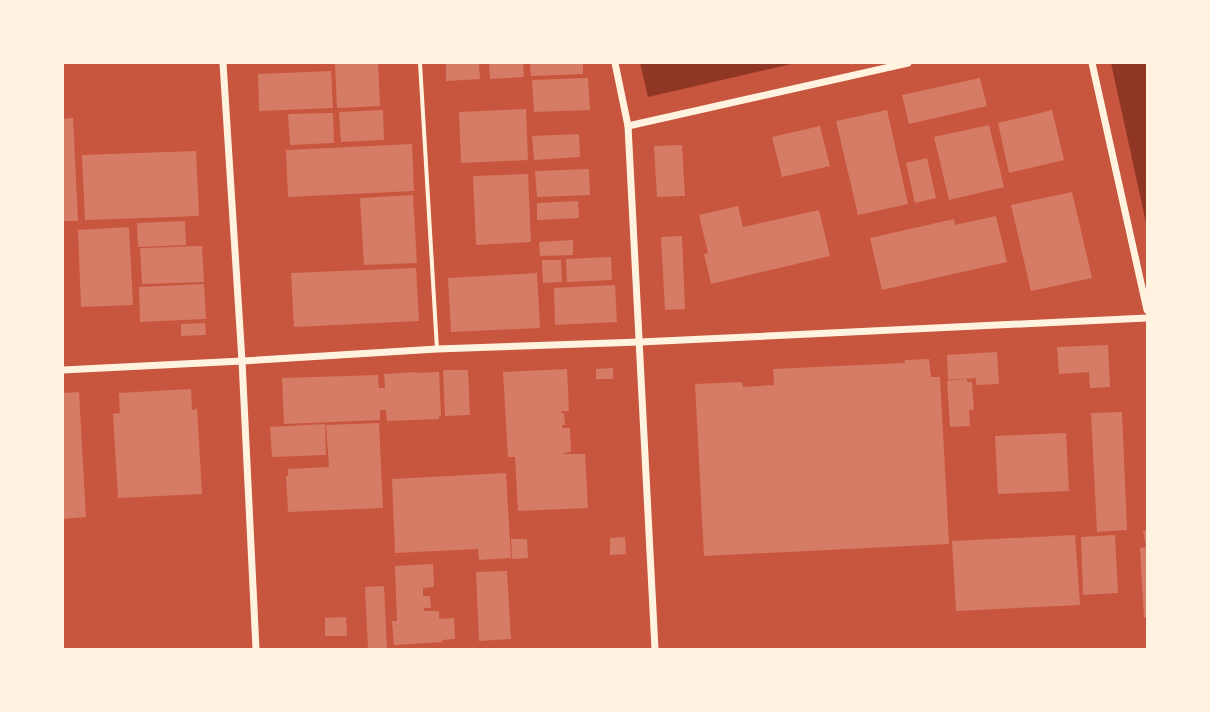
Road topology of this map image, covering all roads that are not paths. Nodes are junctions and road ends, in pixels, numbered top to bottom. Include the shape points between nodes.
1 (223, 63) edge
2 (420, 63) edge
3 (615, 63) edge
4 (908, 63) edge
5 (1092, 63) edge
6 (628, 126) junction
7 (1147, 310) edge
8 (1147, 318) edge
9 (640, 342) junction
10 (437, 349) junction
11 (242, 362) junction
12 (63, 370) edge
13 (256, 649) edge
14 (655, 649) edge

1 - 11 street
2 - 10 street
3 - 6 street
4 - 6 street
5 - 7 street
6 - 9 street
8 - 9 street
9 - 10 street
9 - 14 street
10 - 11 street
11 - 12 street
11 - 13 street

